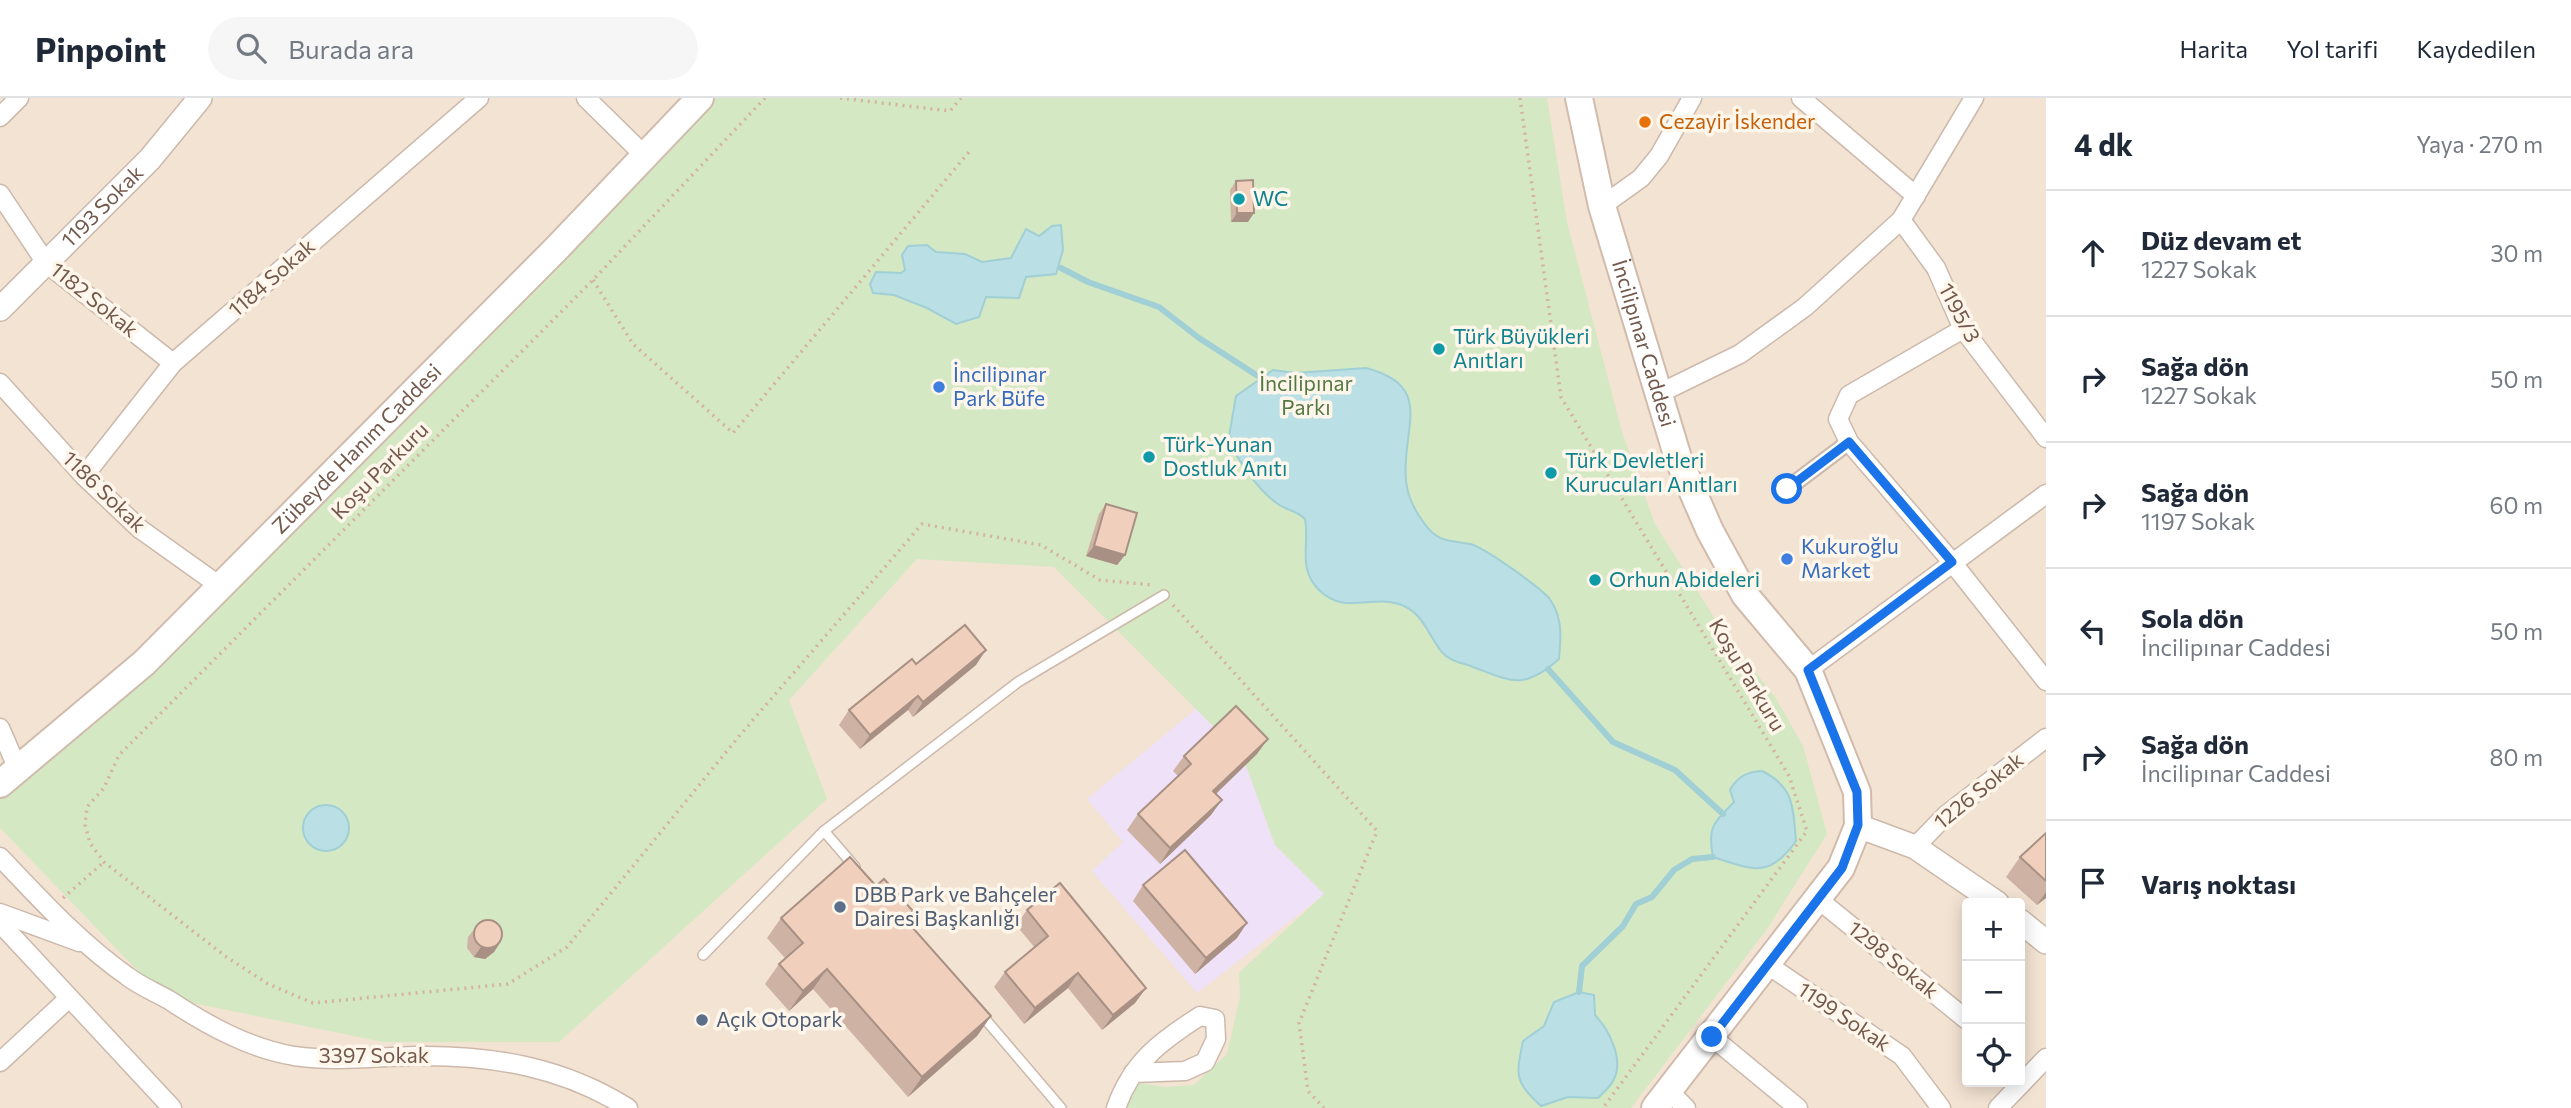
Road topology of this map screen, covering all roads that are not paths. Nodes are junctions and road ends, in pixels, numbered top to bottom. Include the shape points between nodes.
1 (19, 98) edge
2 (200, 98) edge
3 (586, 98) edge
4 (699, 98) edge
5 (1579, 98) edge
6 (1692, 98) edge
7 (1801, 98) edge
8 (1974, 98) edge
9 (474, 99) edge
10 (0, 117) edge
11 (646, 157) junction
12 (0, 194) edge
13 (1916, 195) junction
14 (1602, 206) junction
15 (1901, 220) junction
16 (46, 263) junction
17 (0, 309) edge
18 (1963, 329) junction
19 (173, 363) junction
20 (0, 383) edge
21 (1658, 394) junction
22 (2046, 438) edge
23 (1849, 442) junction
24 (84, 476) junction
25 (1787, 489) dead end
26 (2046, 494) edge
27 (1952, 562) junction
28 (220, 586) junction
29 (1164, 595) dead end
30 (1808, 670) junction
31 (2046, 681) edge
32 (0, 728) edge
33 (2046, 738) edge
34 (9, 776) edge
35 (1858, 825) junction
36 (824, 831) junction
37 (1915, 847) junction
38 (0, 857) edge
39 (859, 872) edge
40 (1990, 898) edge
41 (1819, 900) junction
42 (0, 913) edge
43 (0, 923) edge
44 (2025, 924) edge
45 (2045, 938) edge
46 (91, 948) junction
47 (703, 955) dead end
48 (1768, 965) junction
49 (69, 998) junction
50 (973, 1005) edge
51 (1962, 1016) edge
52 (1712, 1037) junction
53 (2046, 1058) edge
54 (0, 1062) edge
55 (2027, 1067) edge
56 (1133, 1073) junction
57 (1670, 1102) edge
58 (172, 1108) edge
59 (628, 1108) edge
60 (1061, 1108) edge
61 (1116, 1108) edge
62 (1798, 1108) edge
63 (1940, 1108) edge
64 (1998, 1108) edge

1 - 10 street
2 - 16 street, 1193 Sokak via 150,159
3 - 11 street
4 - 11 main road, Zübeyde Hanım Caddesi
5 - 14 main road, İncilipınar Caddesi
6 - 14 street via 1659,156 1641,177
7 - 13 street
8 - 13 street
9 - 19 street, 1184 Sokak
11 - 28 main road, Zübeyde Hanım Caddesi
12 - 16 street, 1182 Sokak
13 - 15 street
14 - 21 main road, İncilipınar Caddesi
15 - 18 street, 1195/3 via 1936,268
15 - 21 street via 1805,307 1740,354
16 - 17 street, 1193 Sokak
16 - 19 street, 1182 Sokak
18 - 22 street, 1195/3
18 - 23 street via 1849,395 1838,419
19 - 24 street, 1184 Sokak
20 - 24 street, 1186 Sokak
21 - 30 main road, İncilipınar Caddesi via 1678,458 1710,531 1745,595
23 - 25 street
23 - 27 street
24 - 28 street, 1186 Sokak via 140,529
26 - 27 street
27 - 30 street
27 - 31 street
28 - 34 main road, Zübeyde Hanım Caddesi via 144,663
29 - 36 lane via 1018,682
30 - 35 main road, İncilipınar Caddesi via 1857,792
32 - 34 street
33 - 37 street, 1226 Sokak via 1946,815
35 - 37 street
35 - 41 main road, İncilipınar Caddesi via 1842,868
36 - 39 lane
36 - 47 lane
37 - 40 street
38 - 46 street
41 - 48 main road, İncilipınar Caddesi
41 - 51 street, 1298 Sokak
42 - 46 street via 54,930
43 - 49 street
44 - 45 street
46 - 59 street, 3397 Sokak via 129,978 208,1024 267,1050 338,1059 457,1056 520,1063 595,1089
48 - 52 main road, İncilipınar Caddesi
48 - 63 street, 1199 Sokak via 1902,1056
49 - 54 street
49 - 58 street
50 - 60 lane
52 - 57 main road, İncilipınar Caddesi
52 - 62 street
53 - 55 street
55 - 64 street
56 - 56 street via 1156,1044 1200,1016 1215,1019 1216,1039 1205,1062 1185,1071
56 - 61 street

